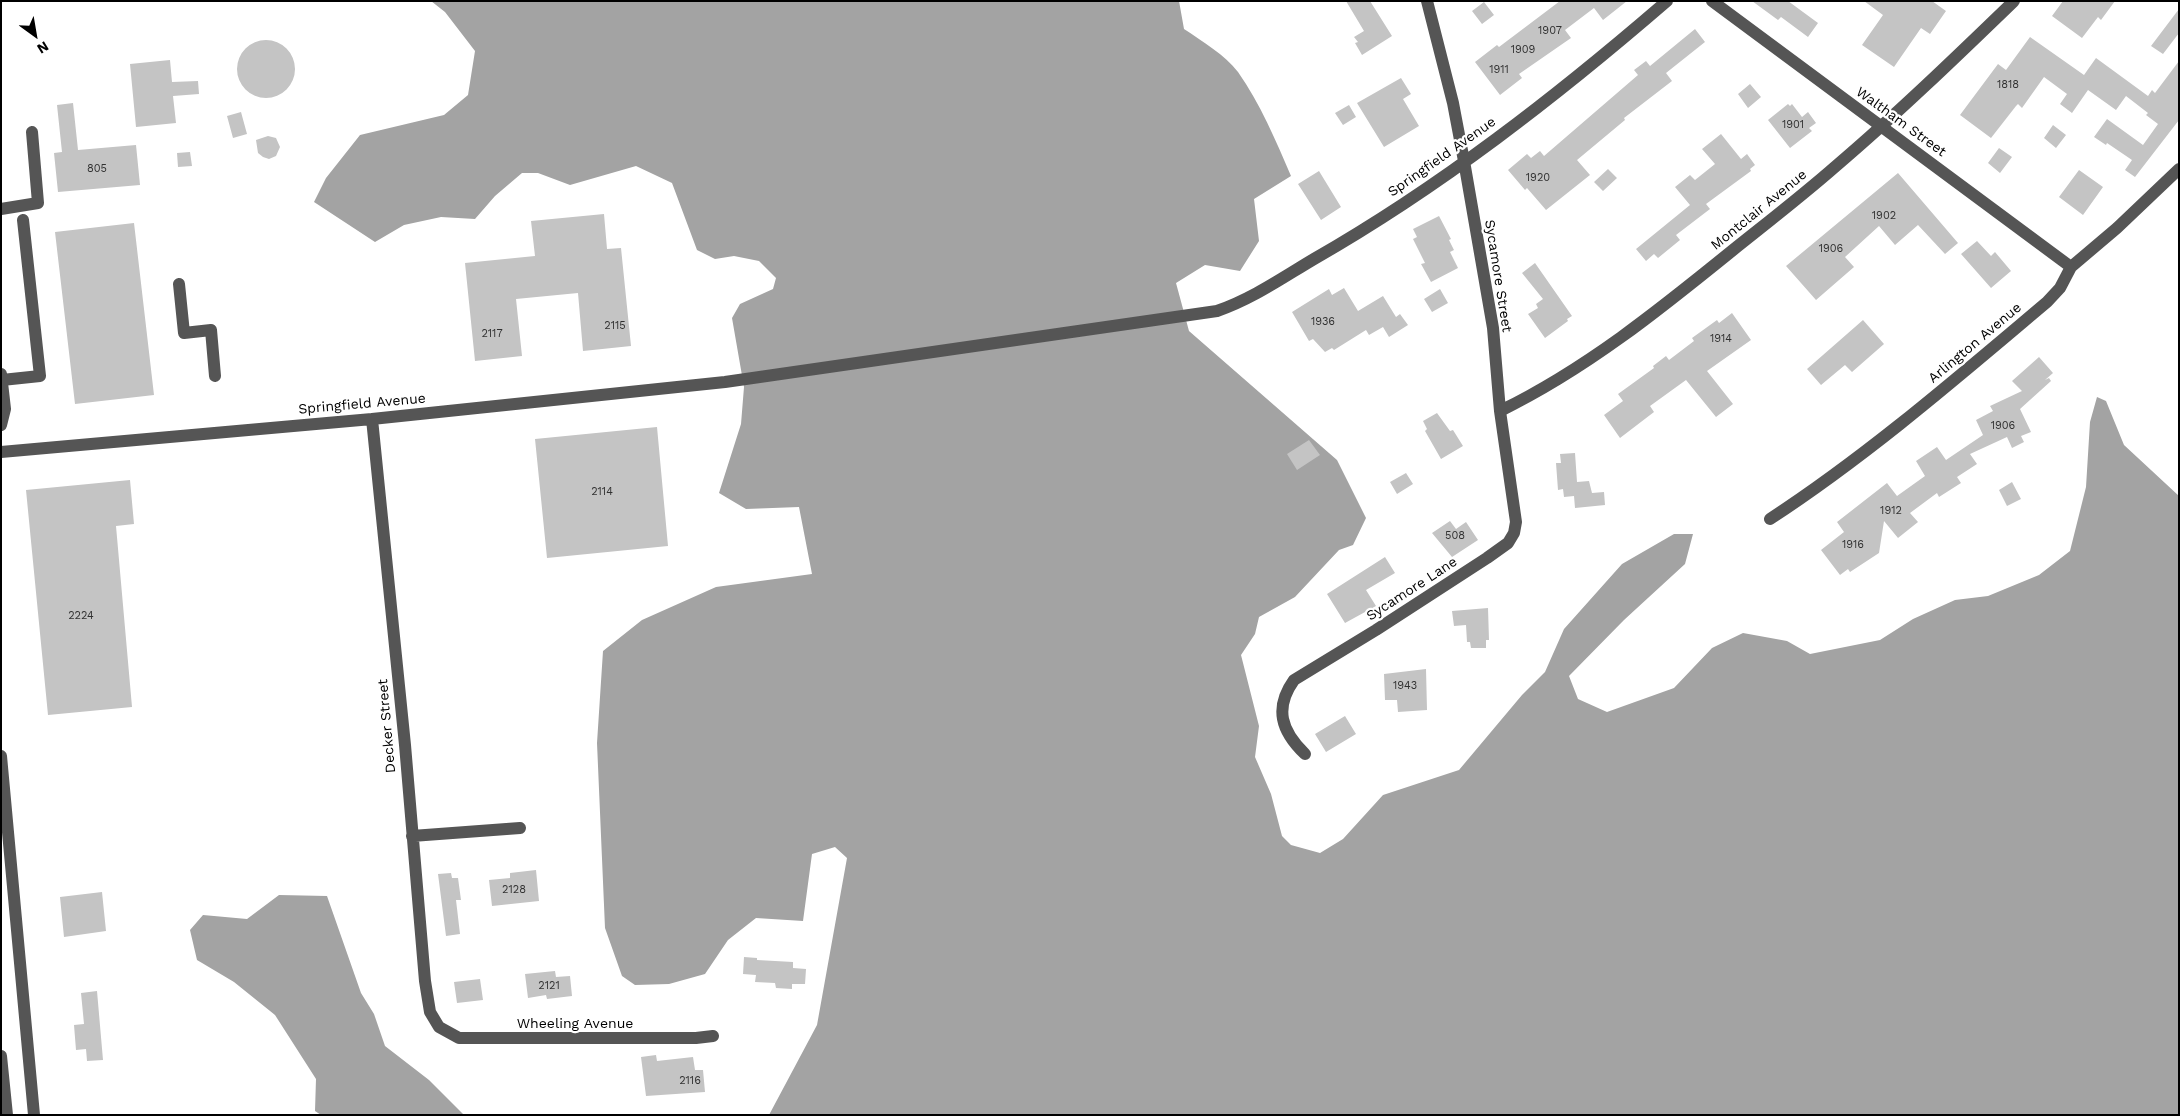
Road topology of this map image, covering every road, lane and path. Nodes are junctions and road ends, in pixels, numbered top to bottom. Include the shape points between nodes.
1 (1427, 1) edge
2 (1668, 1) edge
3 (1712, 1) edge
4 (2014, 1) edge
5 (1881, 126) junction
6 (32, 132) dead end
7 (1464, 161) junction
8 (2179, 169) edge
9 (1, 209) edge
10 (23, 220) dead end
11 (2071, 267) junction
12 (179, 284) dead end
13 (1, 374) edge
14 (215, 376) dead end
15 (2, 380) edge
16 (1500, 411) junction
17 (372, 419) junction
18 (1, 425) edge
19 (1, 452) edge
20 (1770, 519) dead end
21 (1496, 552) joint
22 (1304, 754) dead end
23 (1, 756) edge
24 (520, 828) dead end
25 (412, 836) junction
26 (439, 1027) joint
27 (713, 1036) dead end
28 (1, 1056) edge
29 (7, 1115) edge
30 (34, 1115) edge

1 - 7 street, Sycamore Street via 1454,103
2 - 7 street, Springfield Avenue via 1532,112
3 - 5 street, Waltham Street
4 - 5 street, Montclair Avenue
5 - 11 street, Waltham Street
5 - 16 street, Montclair Avenue via 1828,173 1615,343 1567,375
6 - 9 street via 38,203
7 - 16 street, Sycamore Street via 1492,328
7 - 17 street, Springfield Avenue via 1340,244 1237,304 1217,311 725,382
8 - 11 street, Arlington Avenue
10 - 15 street via 40,376
11 - 20 street, Arlington Avenue via 2060,288 2047,302 1935,396
12 - 14 street via 184,333 211,330
13 - 15 street
15 - 18 street via 5,409
16 - 21 street, Sycamore Street via 1516,522 1508,543
17 - 19 street, Springfield Avenue
17 - 25 street, Decker Street
21 - 22 street, Sycamore Lane via 1294,680 1286,691 1282,715 1292,742
23 - 30 street
24 - 25 street
25 - 26 street, Decker Street via 425,981 430,1012
26 - 27 street, Wheeling Avenue via 459,1038 574,1040
28 - 29 street

